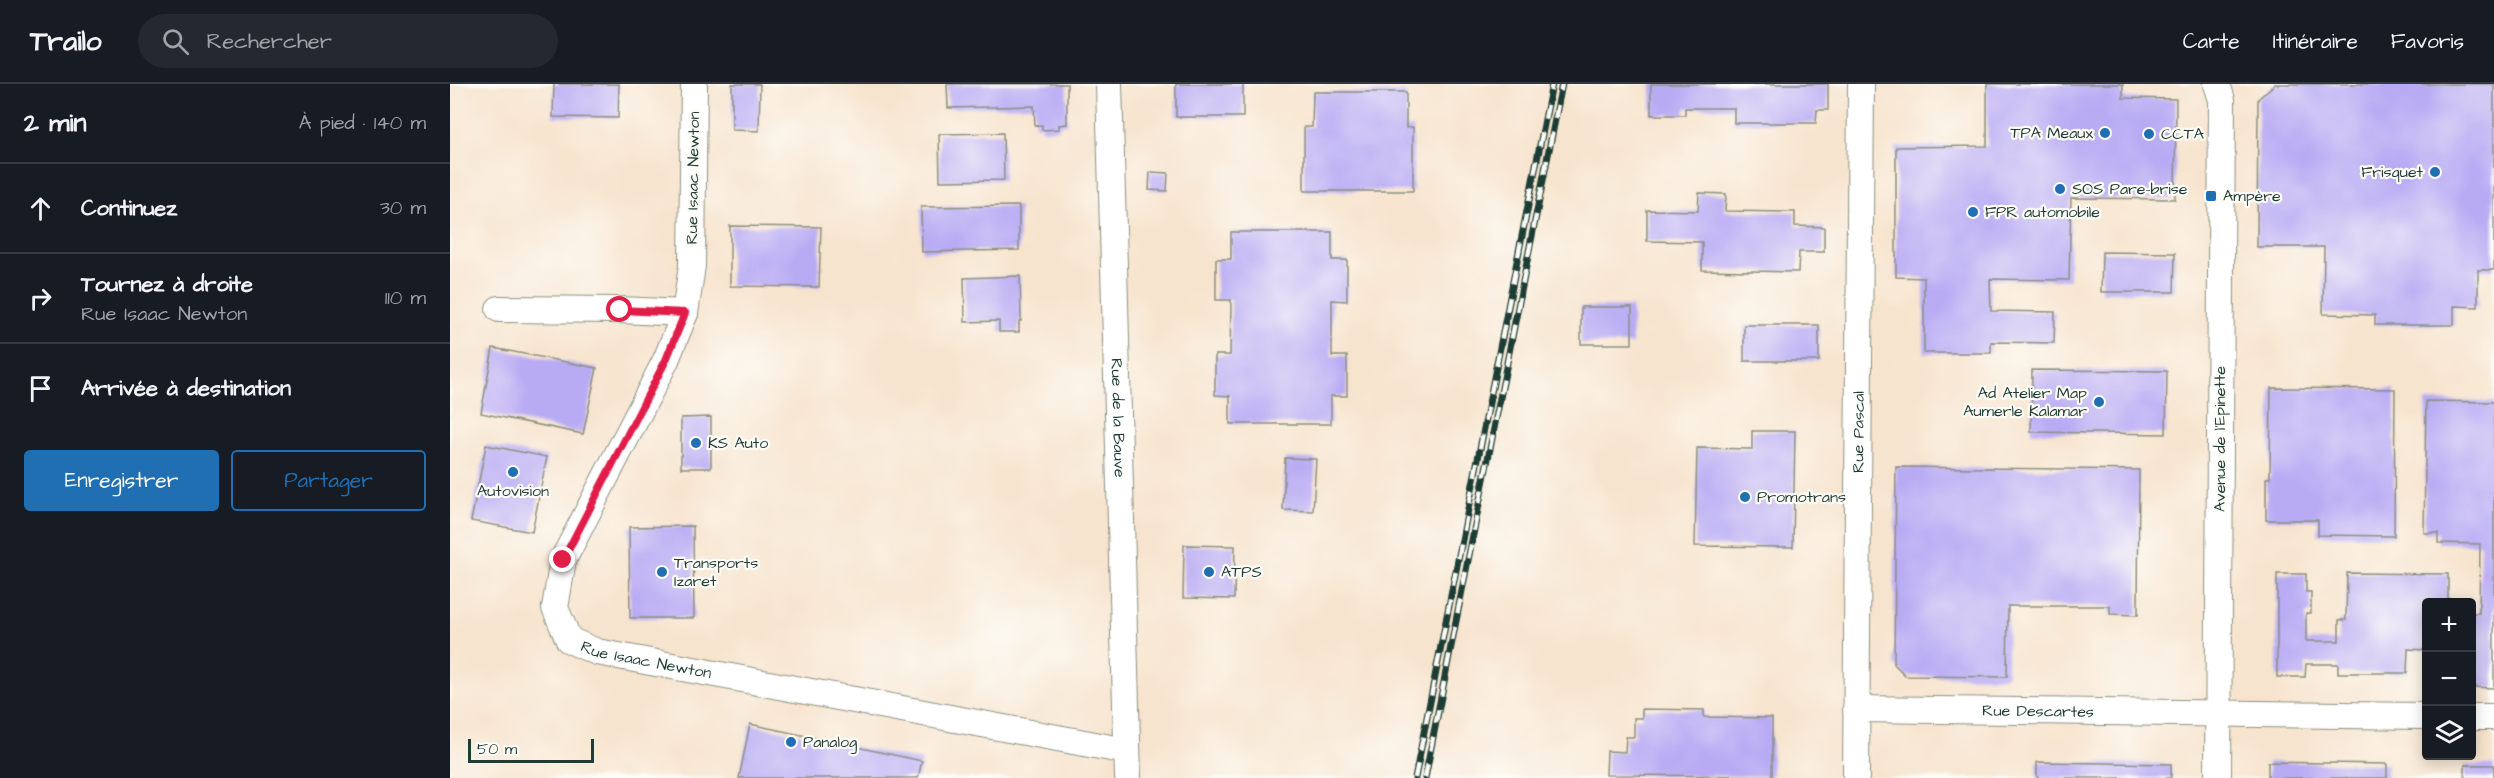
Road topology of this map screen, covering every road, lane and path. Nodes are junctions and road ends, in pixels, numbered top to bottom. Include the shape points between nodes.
1 (694, 84) edge
2 (1109, 84) edge
3 (1861, 84) edge
4 (2222, 89) edge
5 (499, 309) dead end
6 (685, 313) junction
7 (1856, 709) junction
8 (2218, 714) junction
9 (2422, 716) edge
10 (2476, 717) edge
11 (2494, 717) edge
12 (1127, 751) junction
13 (1128, 778) edge
14 (1856, 778) edge
15 (2218, 778) edge

1 - 6 street, Rue Isaac Newton via 692,266
2 - 12 street, Rue de la Bauve
3 - 7 street, Rue Pascal
4 - 8 street, Avenue de l'Epinette
5 - 6 street
6 - 12 street, Rue Isaac Newton via 666,360 563,560 555,608 569,640 597,652
7 - 8 street, Rue Descartes
7 - 14 street, Rue Pascal
8 - 9 street, Rue Descartes
8 - 15 street, Avenue de l'Epinette
10 - 11 street
12 - 13 street, Rue de la Bauve

